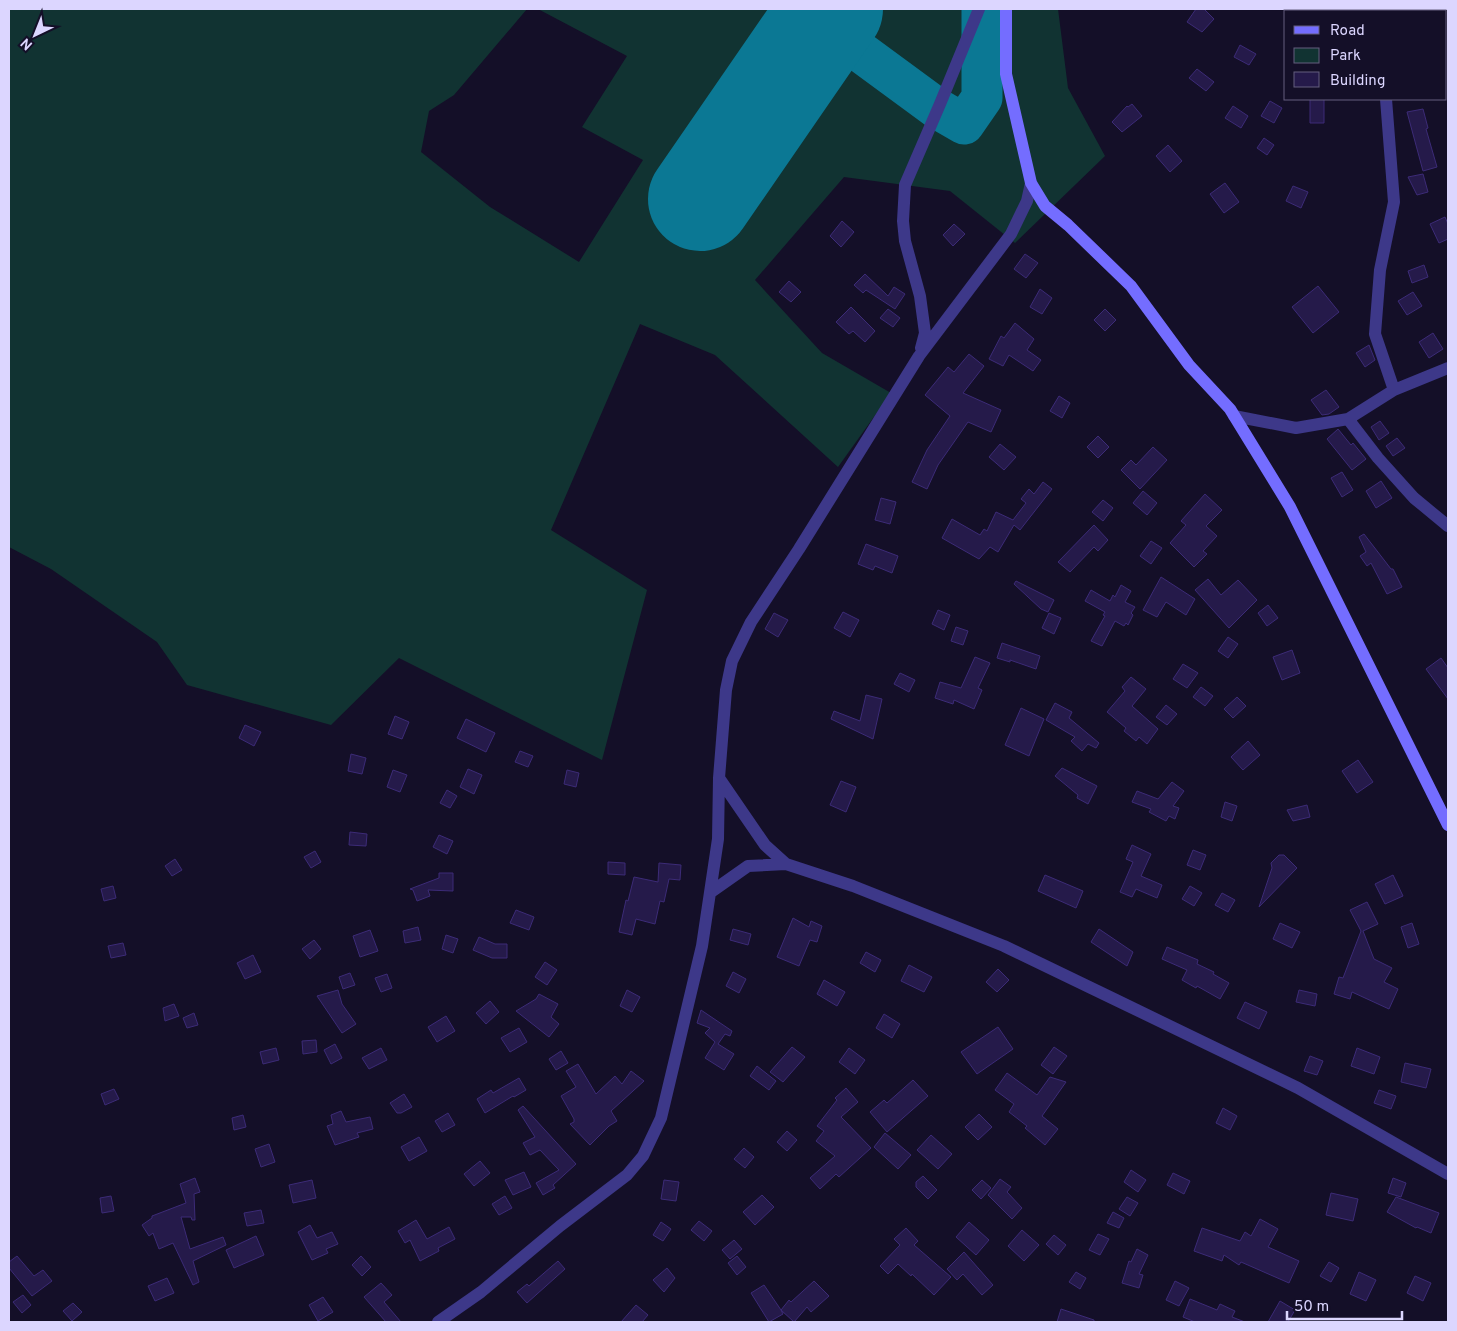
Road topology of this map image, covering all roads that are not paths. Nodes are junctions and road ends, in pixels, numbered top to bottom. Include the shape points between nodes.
1 (979, 9) edge
2 (1006, 9) edge
3 (1386, 100) edge
4 (1031, 183) junction
5 (919, 356) junction
6 (1448, 368) edge
7 (1394, 390) junction
8 (1234, 416) junction
9 (1348, 419) junction
10 (1448, 526) edge
11 (719, 778) junction
12 (1448, 825) edge
13 (786, 864) junction
14 (710, 892) junction
15 (1448, 1174) edge
16 (438, 1322) edge

1 - 5 street via 905,185 905,241 920,296 925,333
2 - 4 main road via 1006,74
3 - 7 street via 1394,202 1380,270 1375,334
4 - 5 street via 1027,201 1011,234
4 - 8 main road via 1045,206 1131,286 1189,365
5 - 11 street via 747,630 732,661 726,690
6 - 7 street
7 - 9 street
8 - 9 street via 1296,428
8 - 12 main road via 1290,507
9 - 10 street via 1414,498
11 - 13 street via 765,845
11 - 14 street via 718,839
13 - 14 street via 748,866
13 - 15 street via 853,886 1004,946 1298,1088
14 - 16 street via 702,946 661,1118 643,1156 627,1175 481,1292

